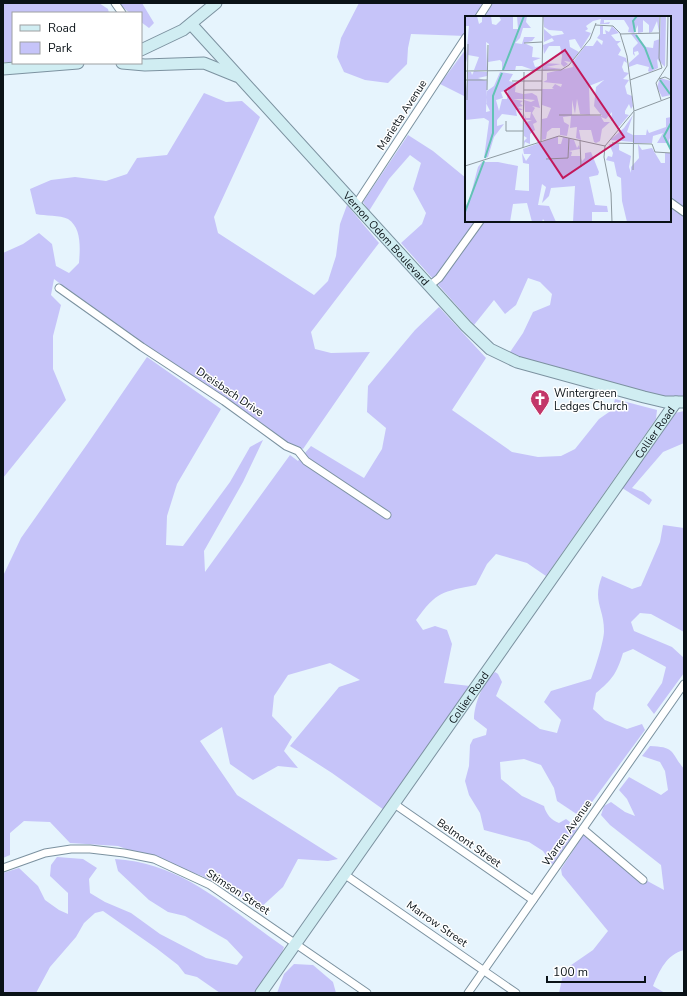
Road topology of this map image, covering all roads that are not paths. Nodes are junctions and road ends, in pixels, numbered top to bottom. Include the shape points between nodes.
1 (115, 3) edge
2 (216, 3) edge
3 (488, 3) edge
4 (121, 12) edge
5 (480, 16) edge
6 (191, 24) junction
7 (465, 39) edge
8 (142, 50) edge
9 (66, 64) edge
10 (134, 64) edge
11 (3, 69) edge
12 (240, 78) junction
13 (671, 203) edge
14 (355, 206) junction
15 (684, 212) edge
16 (479, 222) edge
17 (429, 286) junction
18 (59, 288) dead end
19 (680, 402) edge
20 (387, 515) dead end
21 (684, 684) edge
22 (393, 803) junction
23 (583, 828) junction
24 (3, 868) edge
25 (344, 874) junction
26 (643, 880) dead end
27 (533, 900) junction
28 (296, 943) junction
29 (484, 970) junction
30 (261, 993) edge
31 (367, 993) edge
32 (468, 993) edge
33 (516, 993) edge

1 - 4 street
2 - 6 main road
3 - 5 street
6 - 8 main road via 165,40
6 - 12 main road, Vernon Odom Boulevard
7 - 14 street, Marietta Avenue
9 - 11 main road
10 - 12 main road via 204,63
12 - 14 main road, Vernon Odom Boulevard
13 - 15 street
14 - 17 main road, Vernon Odom Boulevard
16 - 17 street via 439,278
17 - 19 main road, Vernon Odom Boulevard via 481,342 501,355 602,386 644,397
18 - 20 street, Dreisbach Drive
19 - 22 main road, Collier Road
21 - 23 street, Warren Avenue
22 - 25 main road, Collier Road
22 - 27 street, Belmont Street
23 - 26 street
23 - 27 street, Warren Avenue
24 - 28 street, Stimson Street via 46,853 71,849 142,856 210,885
25 - 28 main road, Collier Road
25 - 29 street, Marrow Street
27 - 29 street, Warren Avenue
28 - 30 main road, Collier Road
28 - 31 street, Stimson Street
29 - 32 street, Warren Avenue
29 - 33 street, Marrow Street

